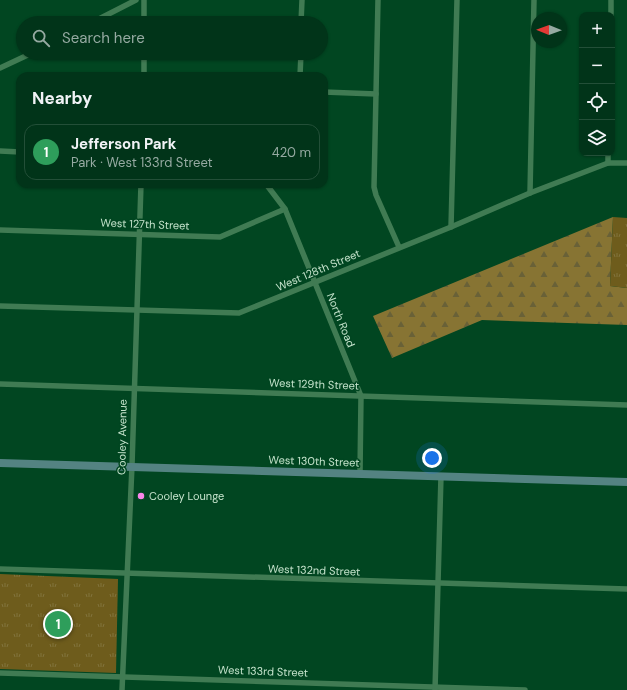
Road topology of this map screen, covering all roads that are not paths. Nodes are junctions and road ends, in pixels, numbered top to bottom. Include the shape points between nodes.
1 (136, 0) edge
2 (144, 0) edge
3 (302, 0) edge
4 (378, 0) edge
5 (457, 0) edge
6 (534, 0) edge
7 (611, 0) edge
8 (611, 12) edge
9 (105, 16) edge
10 (144, 16) edge
11 (301, 16) edge
12 (17, 60) edge
13 (144, 60) edge
14 (300, 60) edge
15 (0, 68) edge
16 (144, 72) edge
17 (300, 72) edge
18 (328, 92) edge
19 (376, 94) junction
20 (0, 152) edge
21 (16, 152) edge
22 (608, 156) edge
23 (608, 163) junction
24 (627, 163) edge
25 (140, 188) edge
26 (269, 188) edge
27 (530, 193) junction
28 (285, 209) junction
29 (451, 227) junction
30 (0, 230) edge
31 (139, 234) junction
32 (399, 247) junction
33 (315, 283) junction
34 (0, 306) edge
35 (136, 311) junction
36 (0, 384) edge
37 (133, 389) junction
38 (361, 396) junction
39 (627, 404) edge
40 (0, 463) edge
41 (132, 466) junction
42 (360, 473) junction
43 (441, 476) junction
44 (627, 482) edge
45 (0, 570) edge
46 (127, 574) junction
47 (438, 584) junction
48 (627, 589) edge
49 (0, 673) edge
50 (122, 677) junction
51 (435, 688) edge
52 (122, 690) edge
53 (525, 690) edge

1 - 9 street
2 - 10 street
3 - 11 street
4 - 19 street
5 - 29 street
6 - 27 street
7 - 8 street
12 - 15 street
13 - 16 street
14 - 17 street
18 - 19 street
19 - 32 street via 374,187
20 - 21 street
22 - 23 street
23 - 24 street, West 128th Street
23 - 27 street, West 128th Street
25 - 31 street, Cooley Avenue
26 - 28 street, North Road
27 - 29 street, West 128th Street
28 - 31 street, West 127th Street via 220,236
28 - 33 street, North Road
29 - 32 street, West 128th Street
30 - 31 street, West 127th Street
31 - 35 street, Cooley Avenue
32 - 33 street, West 128th Street
33 - 35 street, West 128th Street via 239,313
33 - 38 street, North Road
34 - 35 street, West 128th Street
35 - 37 street, Cooley Avenue
36 - 37 street, West 129th Street
37 - 38 street, West 129th Street
37 - 41 street, Cooley Avenue
38 - 39 street, West 129th Street
38 - 42 street, North Road
40 - 41 main road, West 130th Street
41 - 42 main road, West 130th Street
41 - 46 street, Cooley Avenue
42 - 43 main road, West 130th Street
43 - 44 main road, West 130th Street
43 - 47 street
45 - 46 street, West 132nd Street
46 - 47 street, West 132nd Street
46 - 50 street, Cooley Avenue
47 - 48 street, West 132nd Street
47 - 51 street
49 - 50 street, West 133rd Street
50 - 51 street, West 133rd Street
50 - 52 street, Cooley Avenue
51 - 53 street, West 133rd Street

